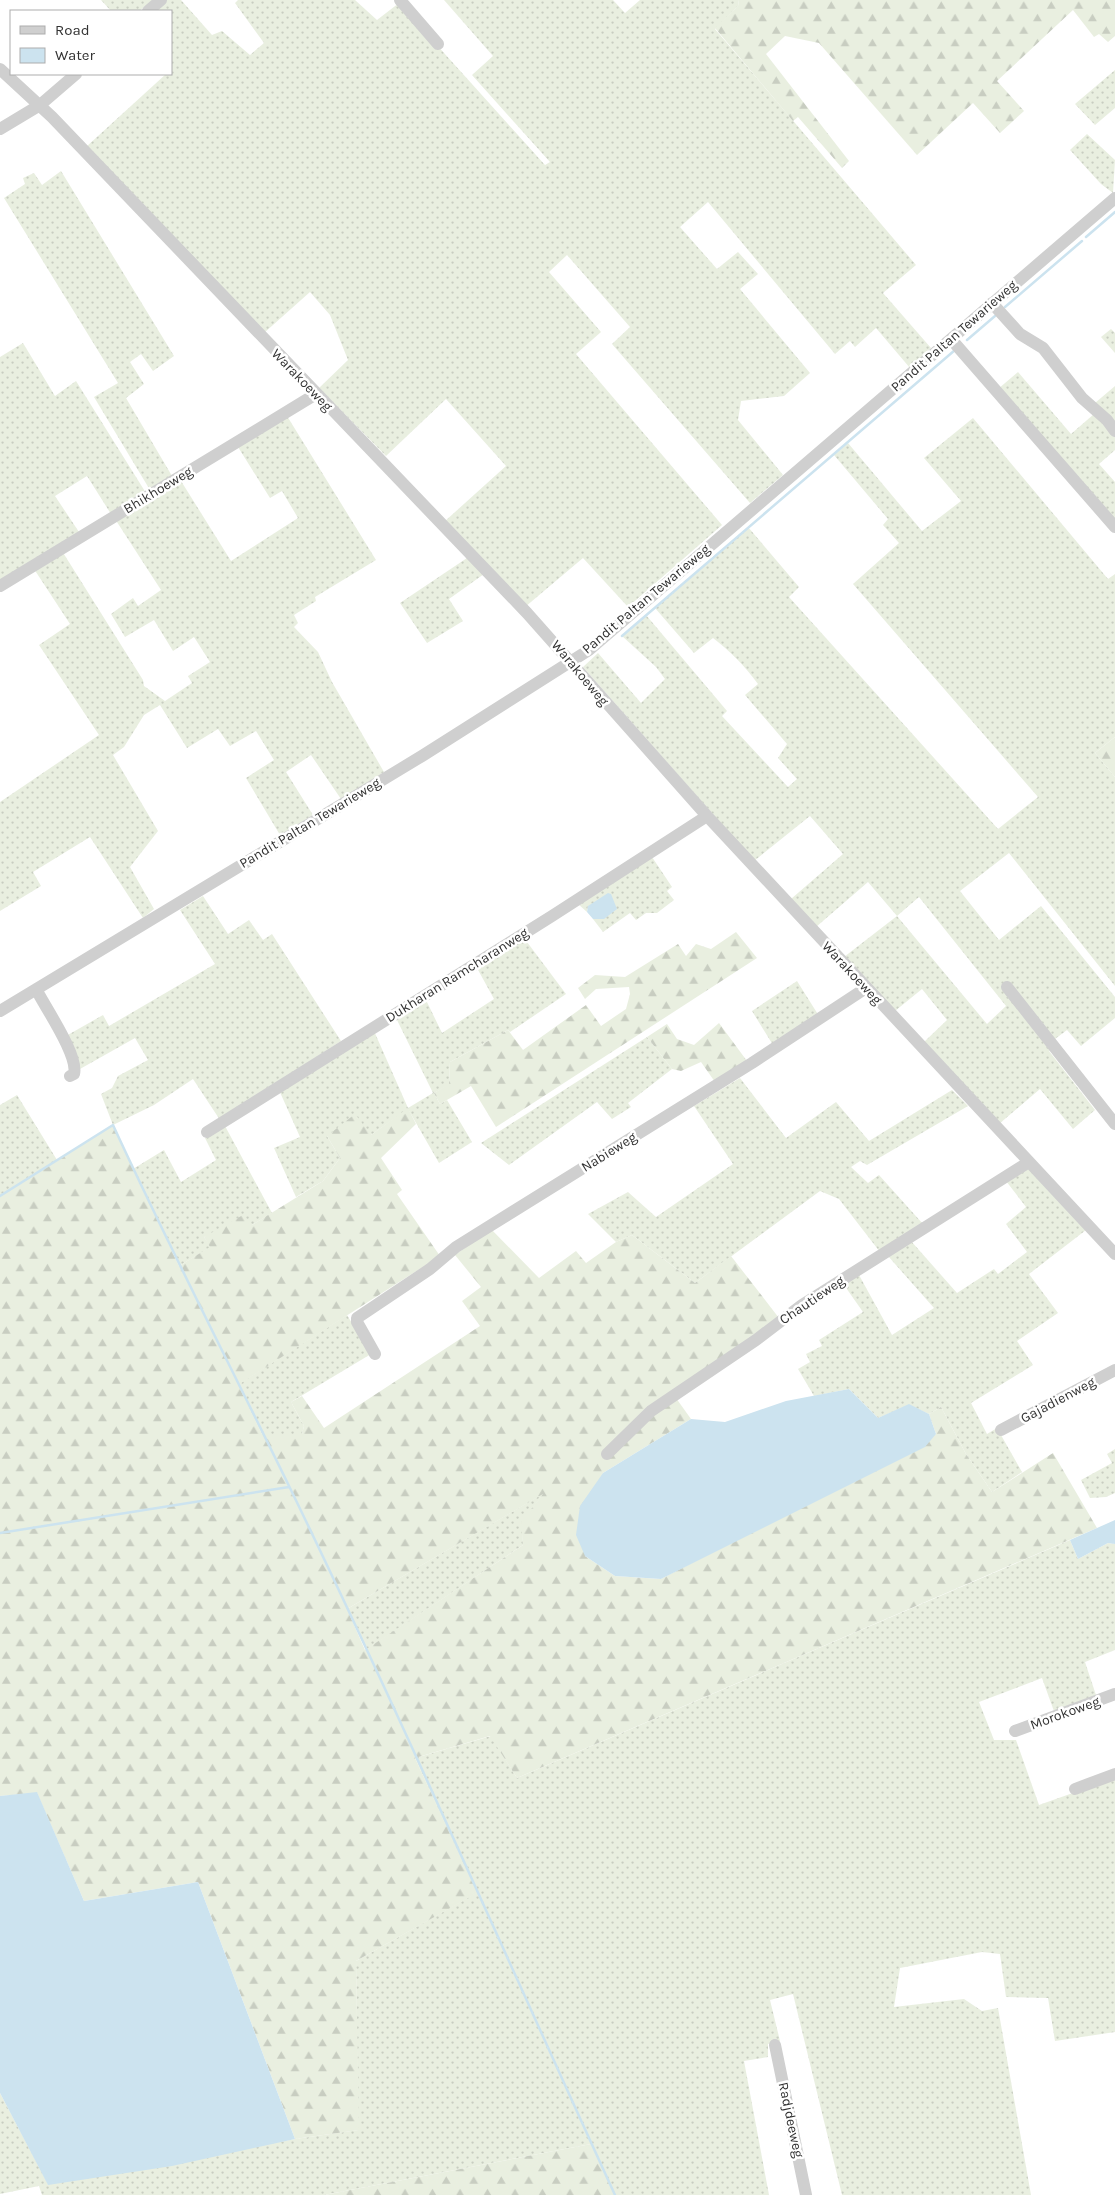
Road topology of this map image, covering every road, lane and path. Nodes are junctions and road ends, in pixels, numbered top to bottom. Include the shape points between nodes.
1 (161, 0) edge
2 (400, 0) edge
3 (149, 10) edge
4 (438, 44) dead end
5 (0, 69) edge
6 (75, 75) edge
7 (40, 105) junction
8 (0, 129) edge
9 (1115, 198) edge
10 (992, 303) junction
11 (951, 339) junction
12 (316, 394) junction
13 (1115, 431) edge
14 (1115, 526) edge
15 (0, 586) edge
16 (572, 661) junction
17 (707, 816) junction
18 (1007, 987) dead end
19 (866, 988) junction
20 (36, 989) junction
21 (0, 1011) edge
22 (70, 1076) dead end
23 (1115, 1124) edge
24 (206, 1132) dead end
25 (1029, 1162) junction
26 (1114, 1251) edge
27 (375, 1354) dead end
28 (1115, 1370) edge
29 (1001, 1430) dead end
30 (607, 1454) dead end
31 (1115, 1694) edge
32 (1015, 1732) dead end
33 (1115, 1774) edge
34 (1075, 1789) dead end
35 (775, 2045) dead end
36 (806, 2195) edge

1 - 3 street
2 - 4 street
5 - 7 street, Warakoeweg
6 - 7 street
7 - 8 street
7 - 12 street, Warakoeweg
9 - 10 street, Pandit Paltan Tewarieweg
10 - 11 street, Pandit Paltan Tewarieweg
10 - 13 street via 1020,334 1043,348 1082,398
11 - 14 street
11 - 16 street, Pandit Paltan Tewarieweg via 589,650
12 - 15 street, Bhikhoeweg
12 - 16 street, Warakoeweg
16 - 17 street, Warakoeweg via 576,671
16 - 20 street, Pandit Paltan Tewarieweg via 422,756
17 - 19 street, Warakoeweg
17 - 24 street, Dukharan Ramcharanweg
18 - 23 street
19 - 25 street, Warakoeweg
19 - 27 street, Nabieweg via 752,1063 456,1247 356,1320
20 - 21 street, Pandit Paltan Tewarieweg
20 - 22 street via 72,1058 75,1068
25 - 26 street, Warakoeweg
25 - 30 street, Chautieweg via 802,1305 651,1411
28 - 29 street, Gajadienweg
31 - 32 street, Morokoweg
33 - 34 street
35 - 36 street, Radjdeeweg

